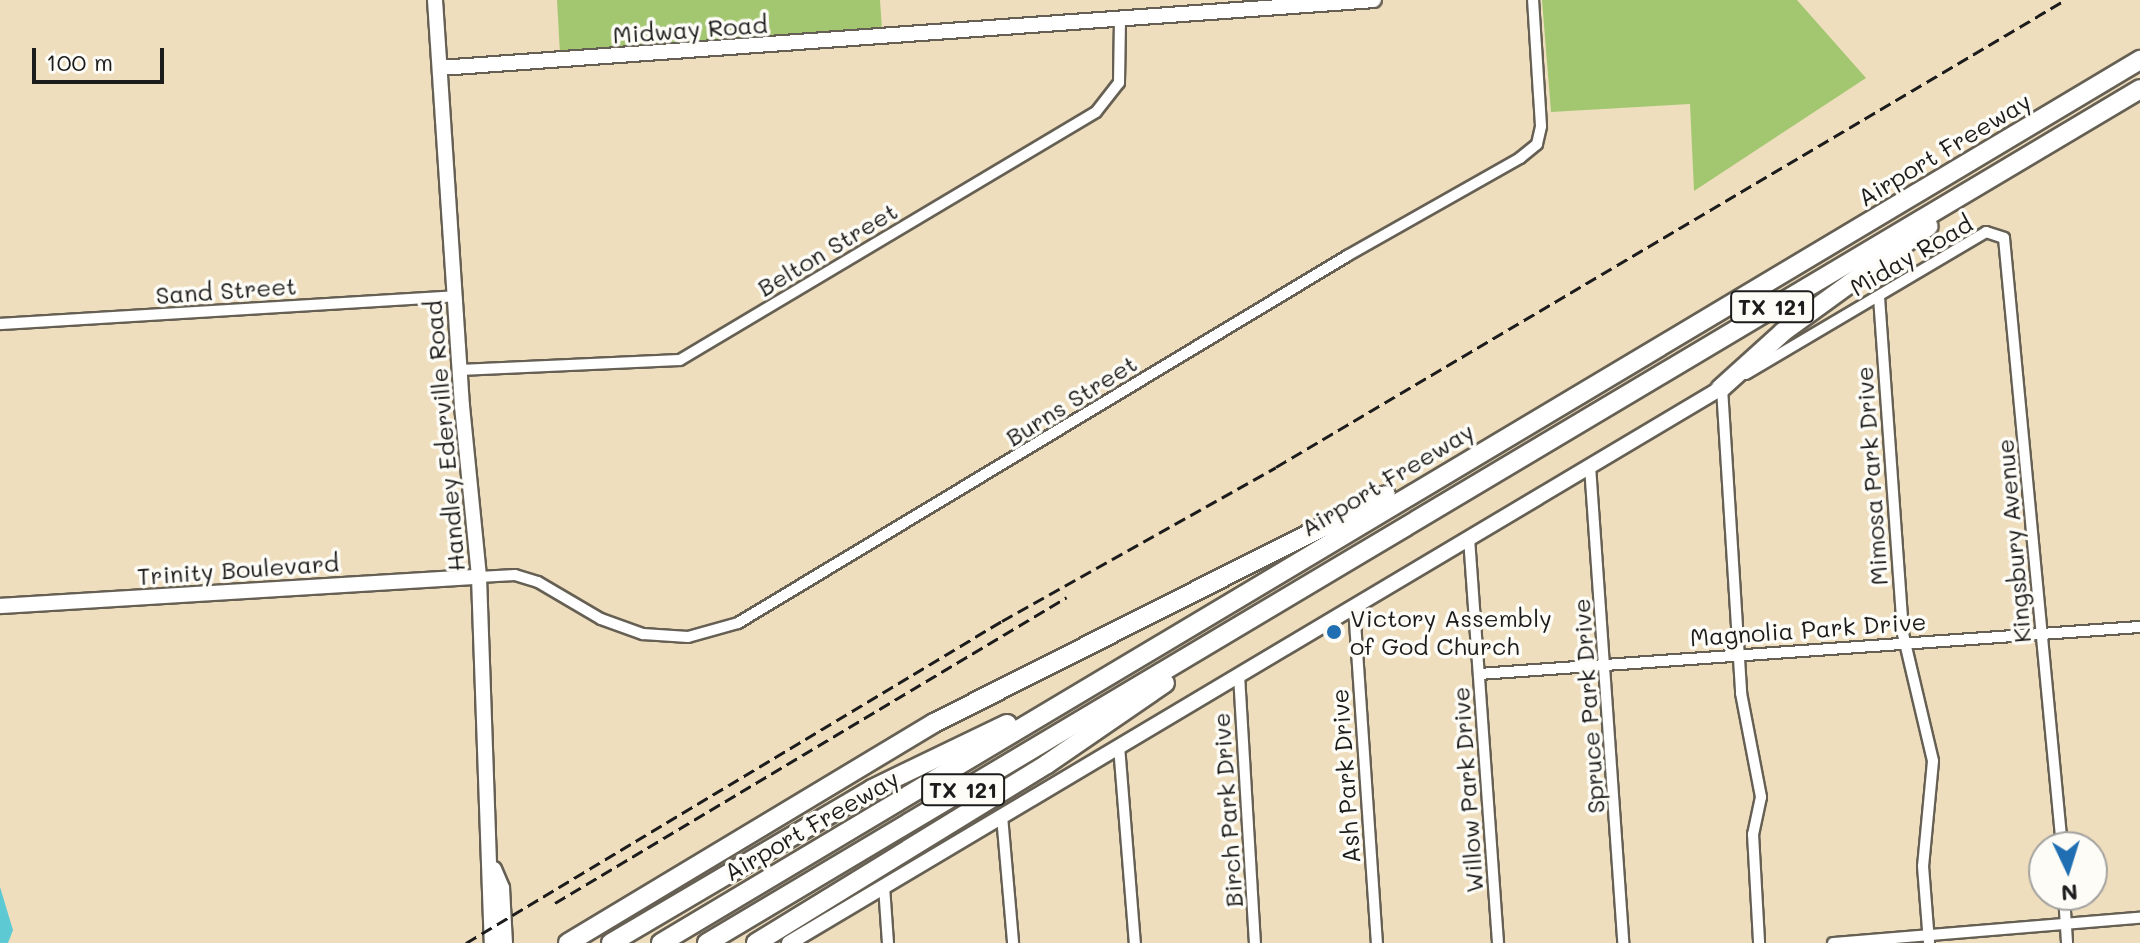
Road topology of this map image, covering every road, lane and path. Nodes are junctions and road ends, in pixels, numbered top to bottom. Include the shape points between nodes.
1 (435, 0) edge
2 (1374, 0) edge
3 (1533, 0) edge
4 (1223, 6) edge
5 (1120, 19) junction
6 (2140, 60) edge
7 (440, 68) junction
8 (2140, 89) edge
9 (2018, 160) junction
10 (1999, 234) joint
11 (454, 296) junction
12 (1879, 297) junction
13 (0, 324) edge
14 (459, 370) junction
15 (1720, 389) junction
16 (1502, 437) junction
17 (1590, 466) junction
18 (1469, 538) junction
19 (479, 577) junction
20 (0, 606) edge
21 (1354, 607) junction
22 (2140, 627) edge
23 (2041, 634) junction
24 (1220, 637) junction
25 (1905, 643) junction
26 (1739, 654) junction
27 (1606, 662) junction
28 (1114, 672) junction
29 (1479, 674) junction
30 (1239, 675) junction
31 (1119, 746) junction
32 (1002, 816) junction
33 (2060, 831) edge
34 (493, 868) junction
35 (884, 886) junction
36 (2065, 911) edge
37 (2140, 918) edge
38 (2066, 924) junction
39 (1928, 940) edge
40 (492, 943) edge
41 (505, 943) edge
42 (568, 943) edge
43 (611, 943) edge
44 (661, 943) edge
45 (707, 943) edge
46 (756, 943) edge
47 (789, 943) edge
48 (888, 943) edge
49 (1013, 943) edge
50 (1135, 943) edge
51 (1255, 943) edge
52 (1377, 943) edge
53 (1498, 943) edge
54 (1623, 943) edge
55 (1759, 943) edge
56 (1833, 943) edge
57 (2067, 943) edge

1 - 7 main road, Handley Ederville Road
2 - 4 main road, Midway Road
3 - 19 street, Burns Street via 1540,136 1520,158 738,623 688,637 643,634 601,619 538,582 515,575
4 - 5 main road, Midway Road
5 - 7 main road, Midway Road
5 - 14 street, Belton Street via 1122,71 1113,94 1096,112 680,360
6 - 16 highway, Airport Freeway / TX 121
7 - 11 main road, Handley Ederville Road
8 - 9 highway, Airport Freeway / TX 121
9 - 15 highway via 1783,332
9 - 24 highway, Airport Freeway / TX 121
10 - 12 street, Miday Road via 1986,232
10 - 23 street, Kingsbury Avenue via 2006,244
11 - 13 street, Sand Street
11 - 14 main road, Handley Ederville Road
12 - 15 street, Miday Road
12 - 25 street, Mimosa Park Drive
14 - 19 main road, Handley Ederville Road
15 - 17 main road
15 - 26 street
16 - 28 highway, Airport Freeway / TX 121
16 - 42 highway via 1470,448 947,716
17 - 18 main road
17 - 27 street, Spruce Park Drive
18 - 21 main road
18 - 29 street, Willow Park Drive
19 - 20 main road, Trinity Boulevard
19 - 34 main road, Handley Ederville Road
21 - 30 main road
21 - 52 street, Ash Park Drive
22 - 23 street, Magnolia Park Drive
23 - 25 street, Magnolia Park Drive
23 - 33 street, Kingsbury Avenue
24 - 45 highway, Airport Freeway / TX 121
24 - 46 highway via 1116,717
25 - 26 street, Magnolia Park Drive
25 - 39 street, Mimosa Park Drive via 1933,761 1923,866
26 - 27 street, Magnolia Park Drive
26 - 55 street via 1747,739 1761,797 1753,834
27 - 29 street, Magnolia Park Drive
27 - 54 street, Spruce Park Drive
28 - 43 highway via 872,789
28 - 44 highway, Airport Freeway / TX 121
29 - 53 street, Willow Park Drive
30 - 31 main road
30 - 51 street, Birch Park Drive
31 - 32 main road
31 - 50 street
32 - 35 main road
32 - 49 street
34 - 40 main road, Handley Ederville Road
34 - 41 main road, Handley Ederville Road via 502,888
35 - 47 main road
35 - 48 street
36 - 38 street
37 - 38 street
38 - 39 street
38 - 57 street
39 - 56 street

